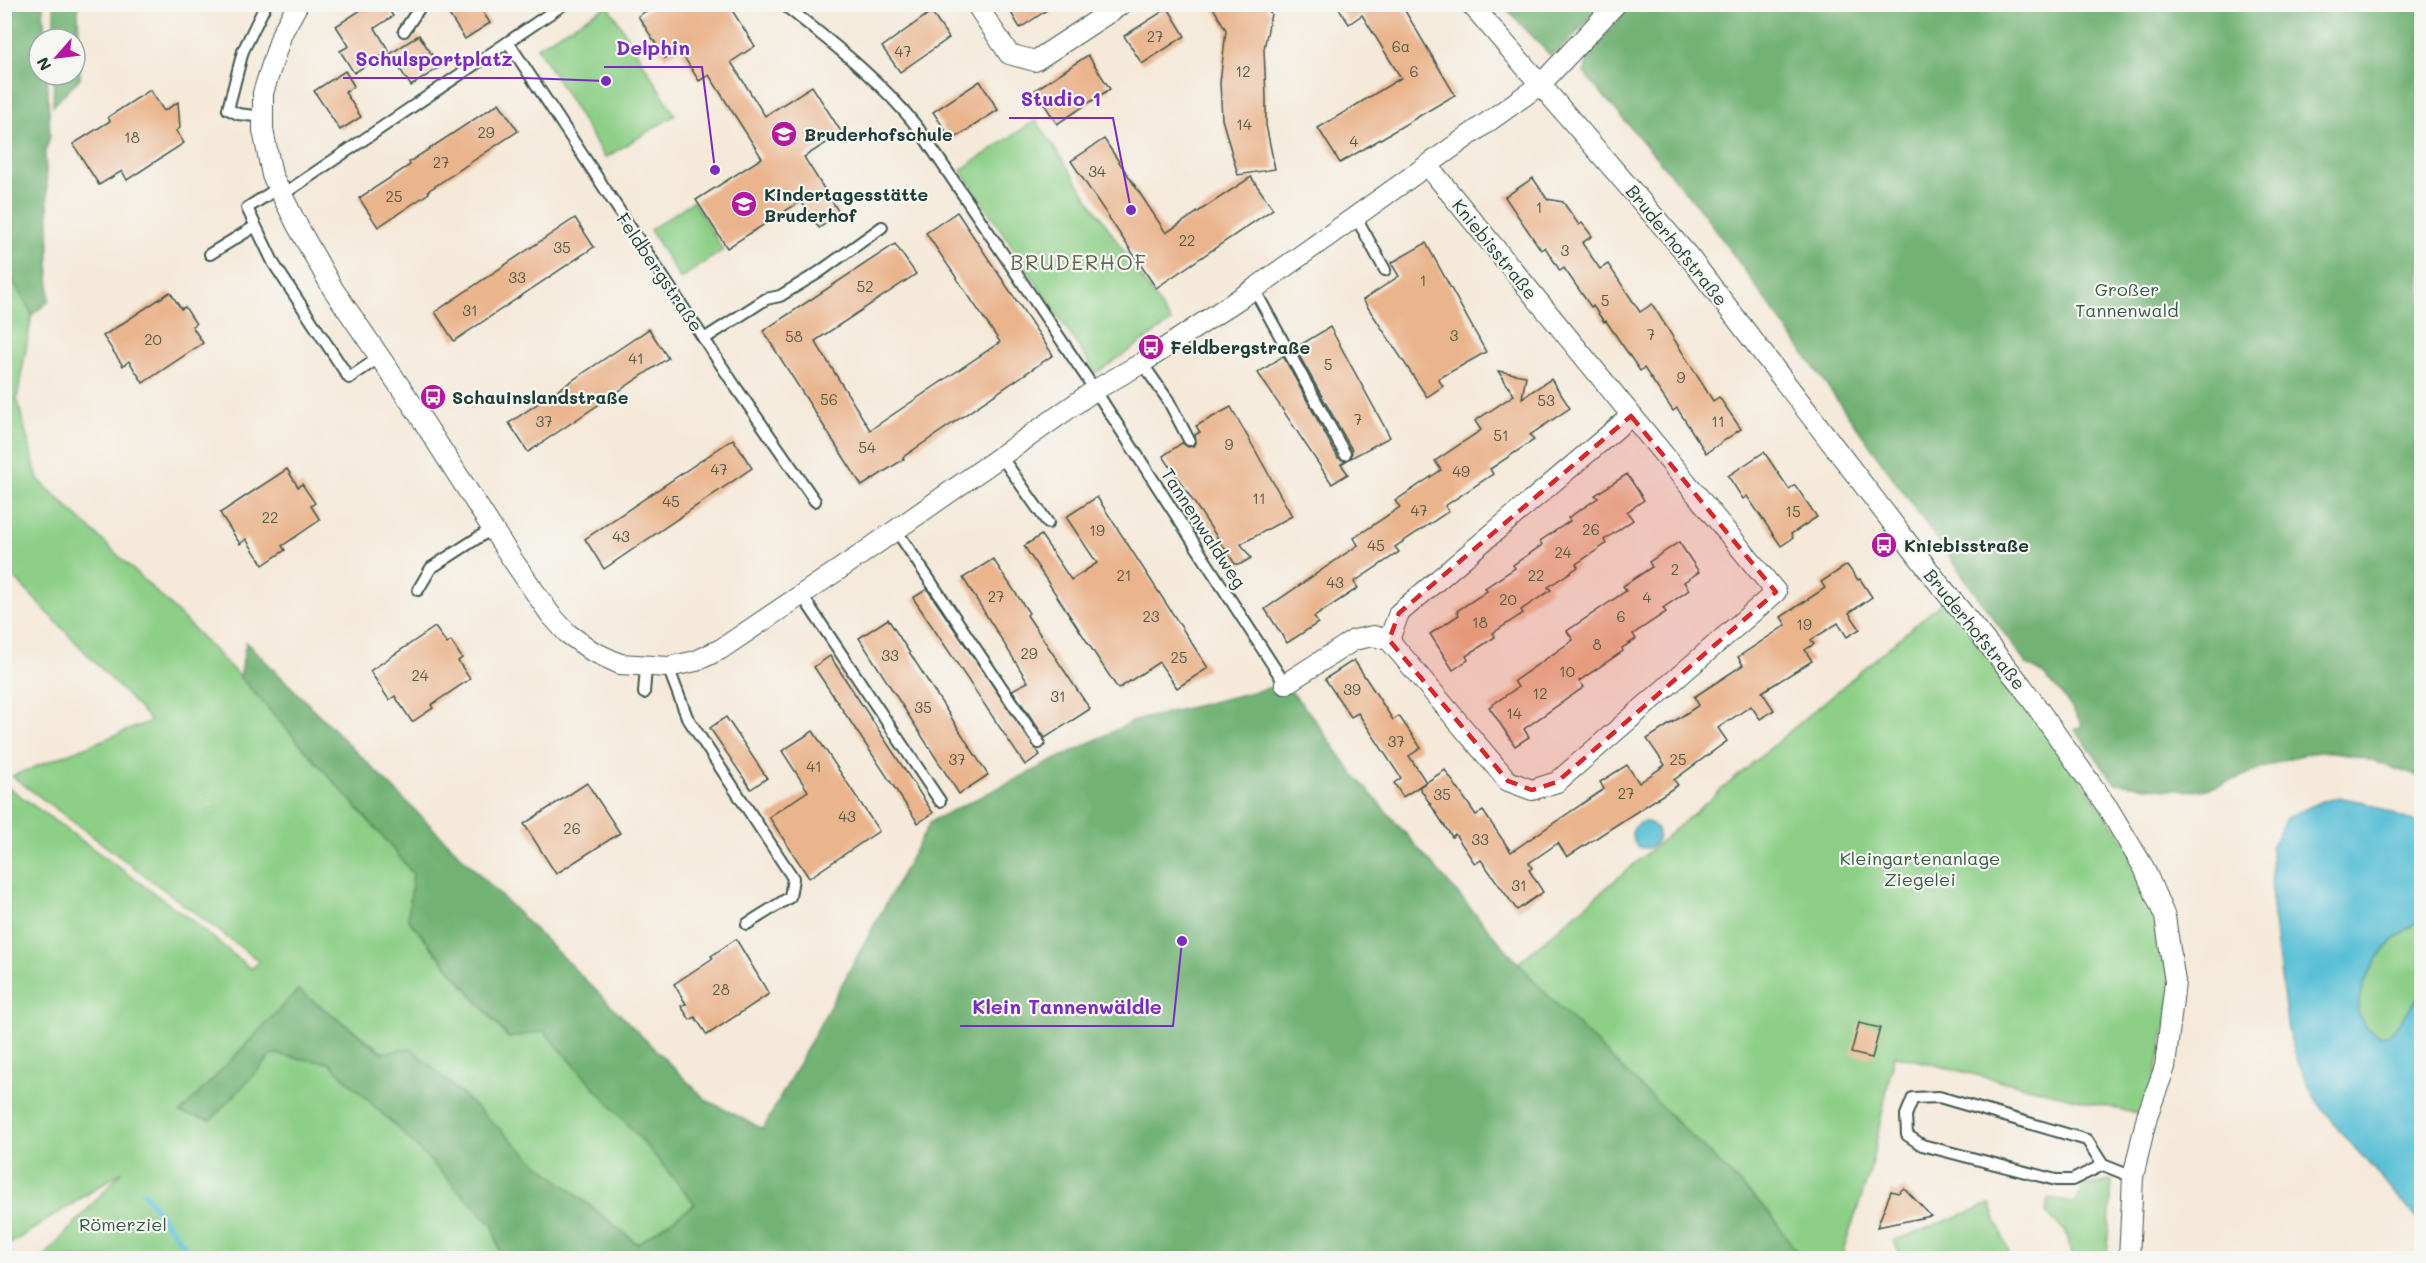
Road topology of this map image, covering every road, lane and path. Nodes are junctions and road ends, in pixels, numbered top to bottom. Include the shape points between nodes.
1 (266, 4) edge
2 (298, 4) edge
3 (422, 4) edge
4 (564, 4) edge
5 (783, 4) edge
6 (976, 4) edge
7 (1122, 4) edge
8 (1472, 4) edge
9 (1616, 4) edge
10 (404, 31) dead end
11 (508, 42) junction
12 (1541, 84) junction
13 (263, 117) junction
14 (1428, 166) junction
15 (280, 191) junction
16 (1356, 217) junction
17 (254, 227) junction
18 (882, 227) dead end
19 (210, 254) dead end
20 (1385, 270) dead end
21 (1254, 289) junction
22 (704, 339) junction
23 (380, 357) junction
24 (1142, 363) junction
25 (1095, 390) junction
26 (1631, 416) junction
27 (1189, 440) dead end
28 (1345, 454) dead end
29 (1000, 455) junction
30 (815, 501) dead end
31 (1048, 523) dead end
32 (493, 528) junction
33 (896, 530) junction
34 (418, 590) dead end
35 (801, 594) junction
36 (1389, 640) junction
37 (646, 667) junction
38 (668, 667) junction
39 (1285, 684) joint
40 (644, 693) dead end
41 (1039, 743) dead end
42 (940, 801) dead end
43 (747, 924) dead end
44 (2103, 1165) junction
45 (2133, 1177) junction
46 (2128, 1258) edge

1 - 13 lane via 243,51 228,109
2 - 13 street via 282,33 263,93
3 - 10 lane
4 - 11 lane
5 - 25 lane, Tannenwaldweg via 840,49 906,113
6 - 7 street via 1009,54 1035,61
8 - 12 street, Bruderhofstraße
9 - 12 street
11 - 15 lane
11 - 22 lane, Feldbergstraße
12 - 14 street
12 - 45 street, Bruderhofstraße via 1690,258 2022,686 2108,808 2144,868 2165,917 2175,982 2165,1067 2147,1116
13 - 15 street via 272,175
14 - 16 street
14 - 26 street, Kniebisstraße
15 - 17 lane via 247,208
15 - 23 street via 333,289
16 - 20 lane
16 - 21 street
17 - 19 lane
17 - 23 lane via 312,325 349,378
18 - 22 lane via 818,273 780,296 766,299
21 - 24 street
21 - 28 lane
22 - 30 lane, Feldbergstraße
23 - 32 street
24 - 25 street
24 - 27 lane
25 - 29 street
25 - 39 lane, Tannenwaldweg
26 - 36 street via 1399,613
26 - 36 street, Kniebisstraße via 1776,592 1557,782 1532,790 1508,781
29 - 31 lane
29 - 33 street
32 - 34 lane via 431,568
32 - 37 street via 567,633 620,664
33 - 35 street
33 - 41 lane
35 - 38 street via 721,649 696,661
35 - 42 lane
36 - 39 street via 1373,636 1354,640
37 - 38 street
37 - 40 lane
38 - 43 lane via 687,717 793,879 790,897
44 - 44 lane via 2087,1140 1939,1097 1913,1098 1906,1115 1907,1135 1922,1145 2056,1180 2072,1180
44 - 45 lane
45 - 46 street, Bruderhofstraße

